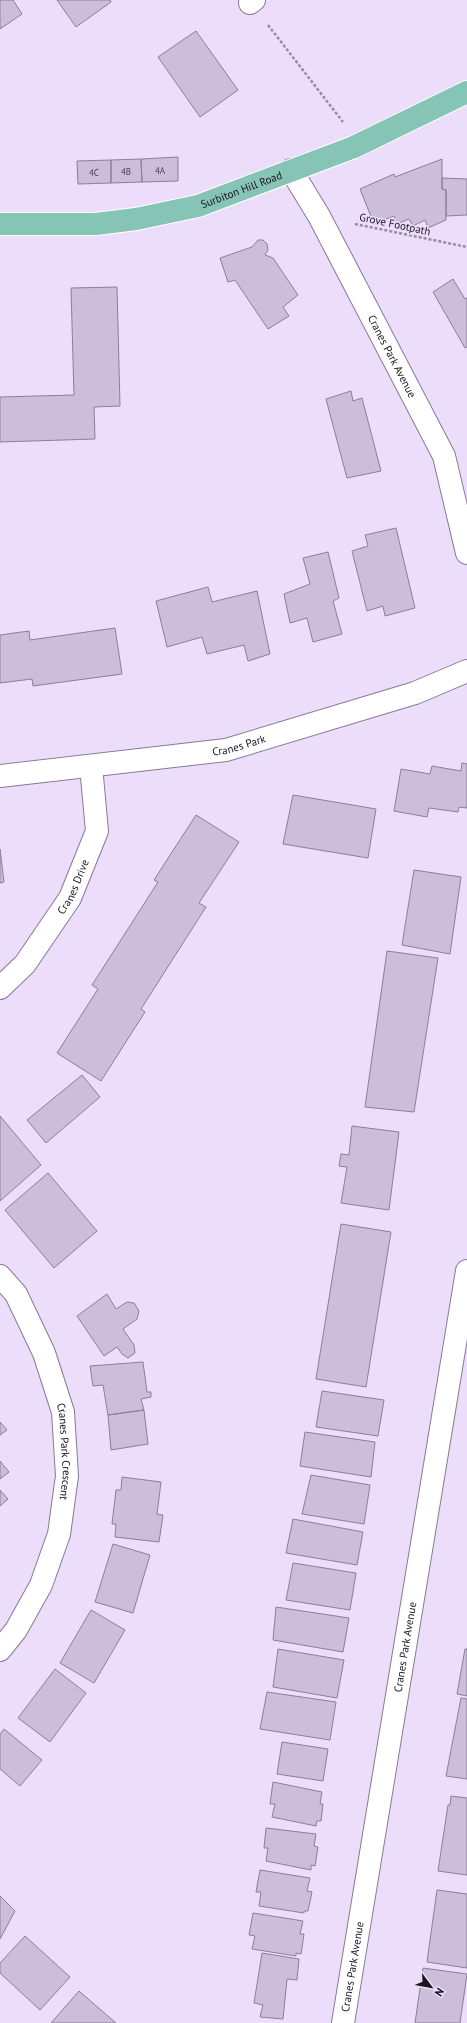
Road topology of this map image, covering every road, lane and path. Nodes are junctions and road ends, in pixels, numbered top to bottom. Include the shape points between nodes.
1 (252, 1) edge
2 (467, 92) edge
3 (346, 126) dead end
4 (291, 170) junction
5 (319, 216) junction
6 (0, 224) edge
7 (467, 247) edge
8 (467, 553) edge
9 (467, 671) edge
10 (91, 766) junction
11 (0, 776) edge
12 (0, 988) edge
13 (467, 1271) edge
14 (0, 1276) edge
15 (0, 1650) edge
16 (343, 2023) edge

1 - 3 path
2 - 4 main road, Surbiton Hill Road via 354,147
4 - 5 street, Cranes Park Avenue
4 - 6 main road, Surbiton Hill Road via 198,206 136,219 96,224
5 - 7 path, Grove Footpath
5 - 8 street, Cranes Park Avenue via 444,456
9 - 10 street, Cranes Park via 415,693 226,750
10 - 11 street, Cranes Park
10 - 12 street, Cranes Drive via 97,832 70,898 25,964
13 - 16 street, Cranes Park Avenue
14 - 15 street, Cranes Park Crescent via 16,1294 44,1353 63,1412 67,1476 60,1534 41,1585 16,1630

